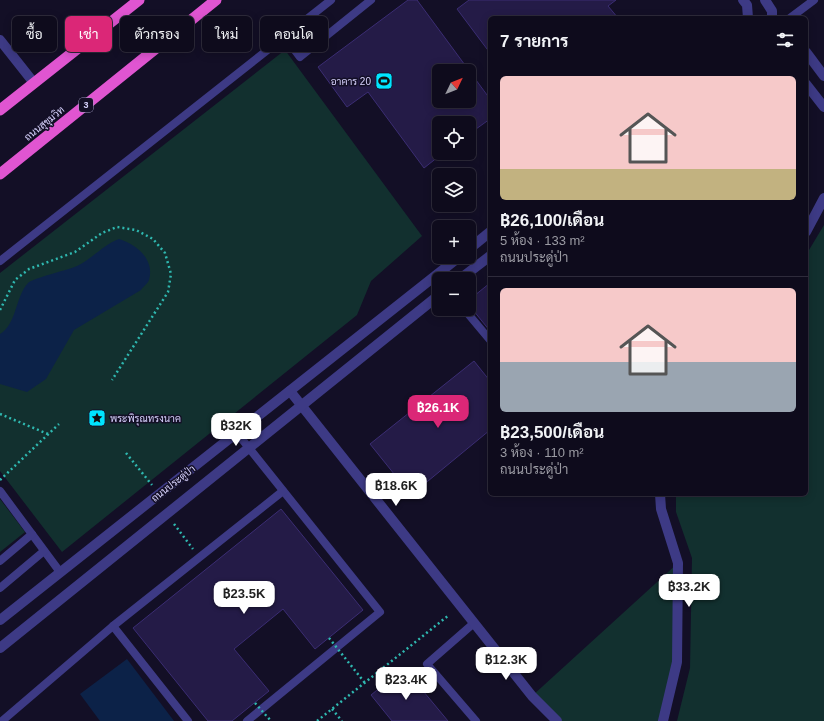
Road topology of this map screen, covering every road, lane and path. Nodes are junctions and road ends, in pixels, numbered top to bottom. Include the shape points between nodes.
1 (139, 0) edge
2 (216, 0) edge
3 (331, 0) edge
4 (371, 0) edge
5 (743, 0) edge
6 (814, 0) edge
7 (767, 3) edge
8 (311, 16) edge
9 (748, 16) edge
10 (772, 16) edge
11 (778, 16) edge
12 (793, 16) edge
13 (328, 35) edge
14 (0, 40) edge
15 (266, 52) edge
16 (296, 52) edge
17 (306, 52) edge
18 (808, 55) edge
19 (824, 76) edge
20 (34, 83) junction
21 (808, 87) edge
22 (824, 107) edge
23 (0, 110) edge
24 (0, 174) edge
25 (824, 198) edge
26 (808, 228) edge
27 (488, 234) edge
28 (476, 243) edge
29 (488, 258) edge
30 (0, 261) edge
31 (452, 264) edge
32 (444, 272) edge
33 (469, 272) edge
34 (432, 282) edge
35 (432, 302) edge
36 (0, 310) edge
37 (470, 316) edge
38 (488, 338) edge
39 (112, 380) dead end
40 (290, 391) junction
41 (301, 405) junction
42 (0, 414) edge
43 (59, 424) dead end
44 (237, 433) junction
45 (48, 434) junction
46 (249, 448) junction
47 (0, 480) edge
48 (0, 491) edge
49 (283, 491) junction
50 (660, 496) edge
51 (32, 534) junction
52 (44, 551) junction
53 (0, 561) edge
54 (60, 572) junction
55 (0, 588) edge
56 (450, 615) dead end
57 (0, 620) edge
58 (474, 623) junction
59 (113, 626) junction
60 (329, 638) dead end
61 (0, 648) edge
62 (365, 683) junction
63 (255, 703) dead end
64 (332, 709) junction
65 (2, 721) edge
66 (188, 721) edge
67 (247, 721) edge
68 (271, 721) edge
69 (317, 721) edge
70 (342, 721) edge
71 (476, 721) edge
72 (557, 721) edge
73 (663, 721) edge

1 - 20 highway
2 - 24 highway, ถนนสุขุมวิท / 3
3 - 8 lane
4 - 13 lane
5 - 9 street via 747,5
6 - 12 lane
7 - 10 street
7 - 11 street
14 - 20 street
15 - 30 lane
16 - 17 lane via 300,57
18 - 19 street
20 - 23 highway
21 - 22 street
25 - 26 street
27 - 28 street
29 - 33 street
31 - 32 street, ถนนประดู่ป่า
34 - 40 street, ถนนประดู่ป่า
35 - 41 street, ถนนประดู่ป่า
36 - 39 path via 15,280 29,269 75,252 102,233 118,227 136,230 153,239 165,253 171,274 168,292
37 - 38 lane
40 - 41 street
40 - 44 street, ถนนประดู่ป่า
41 - 46 street, ถนนประดู่ป่า
41 - 58 street
42 - 45 path
43 - 45 path
44 - 46 lane
44 - 54 street, ถนนประดู่ป่า
45 - 47 path
46 - 49 lane
46 - 61 street, ถนนประดู่ป่า
48 - 51 lane
49 - 59 lane
49 - 67 lane via 380,612
50 - 73 street via 660,509 678,563 677,662
51 - 52 lane
51 - 53 lane
52 - 54 lane
52 - 55 lane
54 - 57 street, ถนนประดู่ป่า
56 - 62 path
58 - 71 lane via 428,664
58 - 72 street via 532,696
59 - 65 lane
59 - 66 lane
60 - 62 path, bridge
62 - 64 path
63 - 68 path, bridge
64 - 69 path
64 - 70 path

